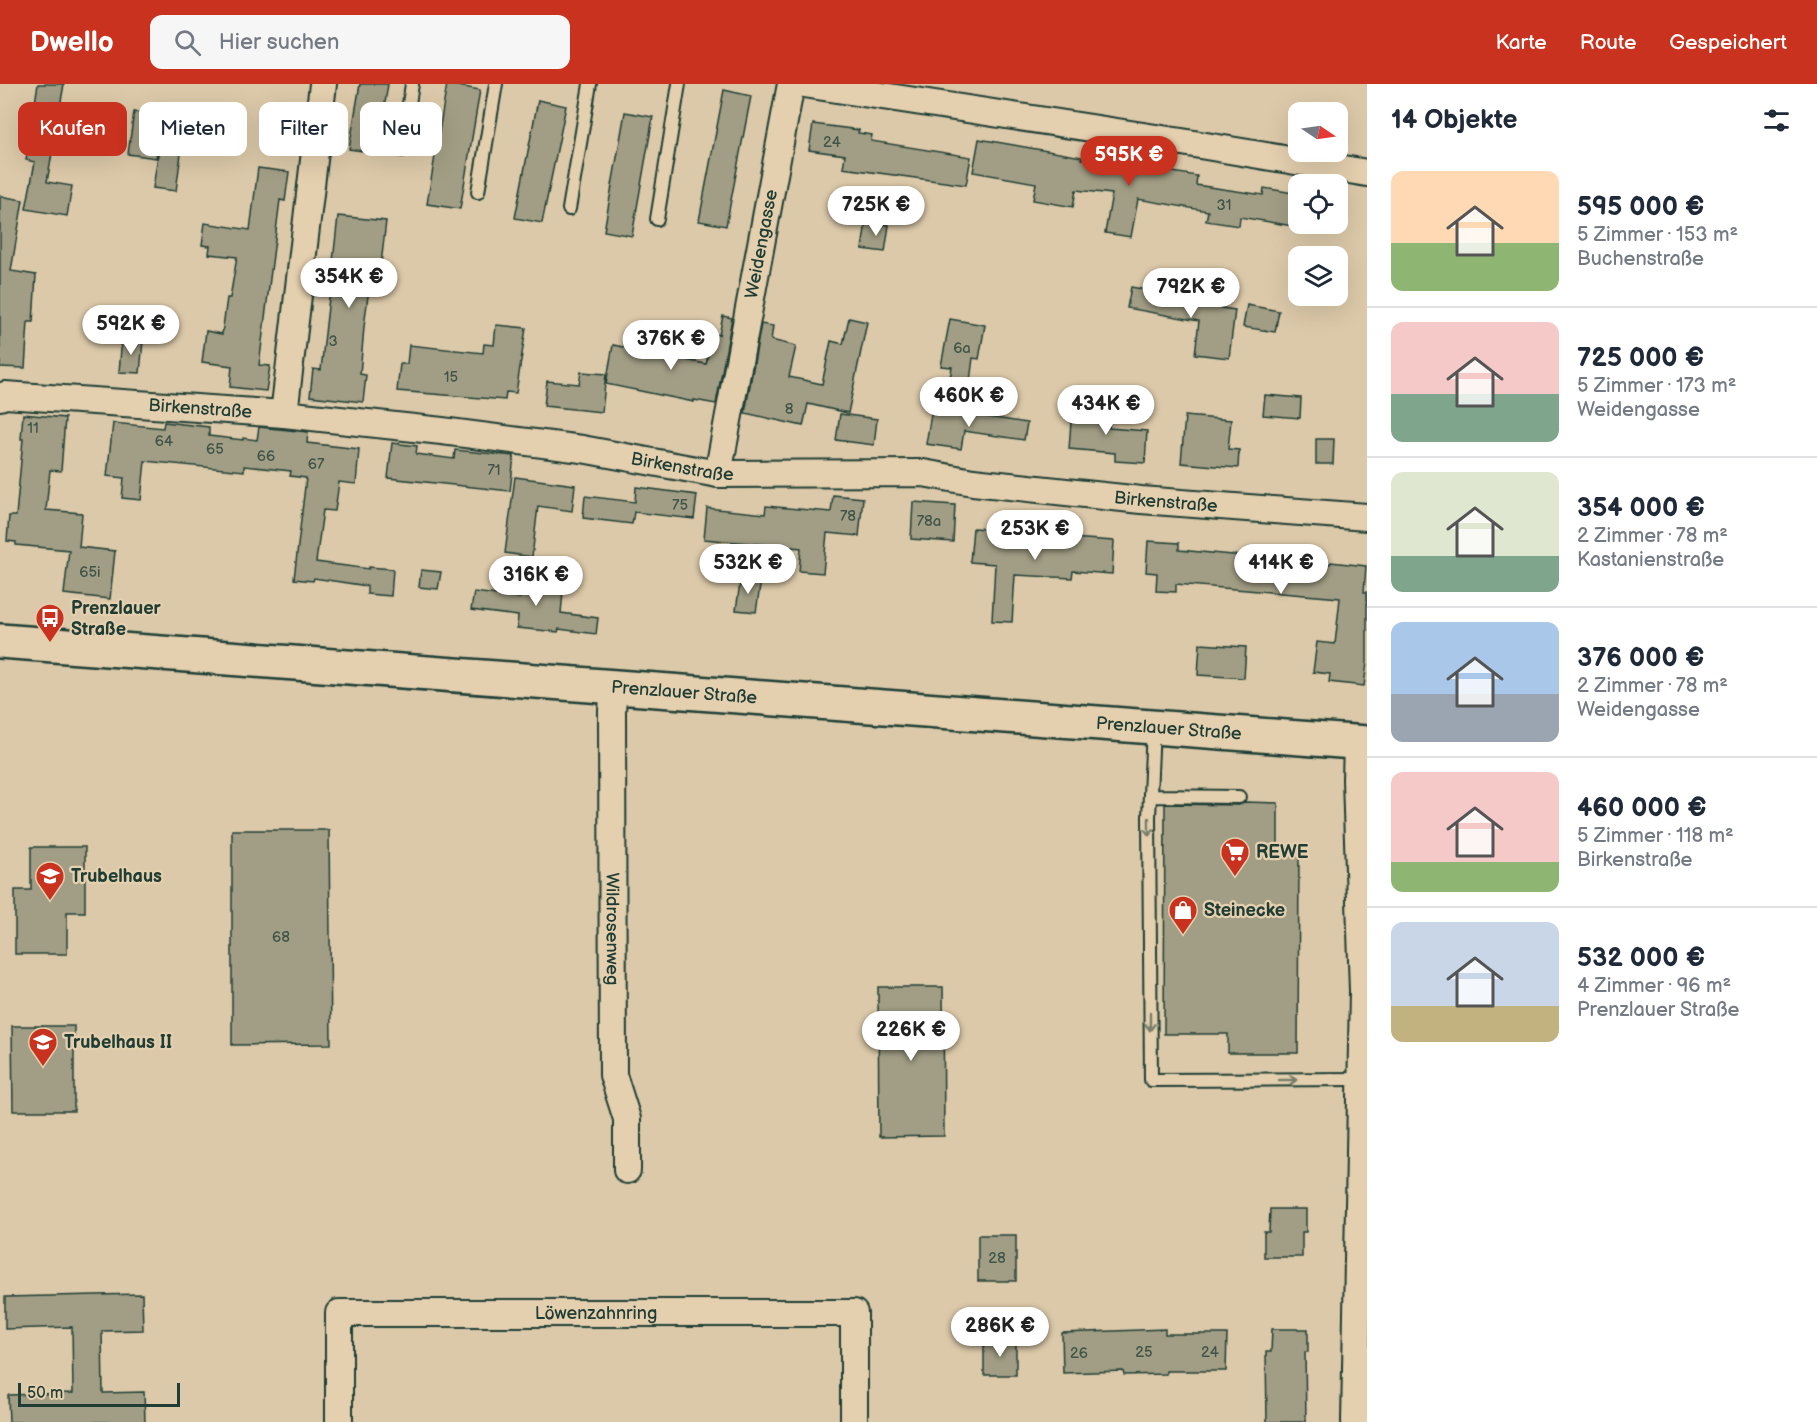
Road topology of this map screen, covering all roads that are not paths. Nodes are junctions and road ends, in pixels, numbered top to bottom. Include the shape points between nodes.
1 (323, 84) edge
2 (412, 84) edge
3 (496, 84) edge
4 (590, 84) edge
5 (679, 84) edge
6 (792, 84) edge
7 (804, 84) edge
8 (409, 102) edge
9 (1367, 173) edge
10 (478, 192) dead end
11 (569, 209) dead end
12 (657, 219) dead end
13 (0, 397) edge
14 (284, 414) junction
15 (718, 474) junction
16 (1367, 517) edge
17 (0, 641) edge
18 (614, 686) junction
19 (1153, 727) junction
20 (1362, 743) edge
21 (1150, 796) junction
22 (1239, 797) dead end
23 (1362, 1079) junction
24 (627, 1170) dead end
25 (339, 1422) edge
26 (854, 1422) edge
27 (1355, 1422) edge

1 - 14 street
2 - 8 lane
3 - 10 lane
4 - 11 lane
5 - 12 lane
6 - 15 street, Weidengasse
7 - 9 street
13 - 14 street, Birkenstraße
14 - 15 street, Birkenstraße via 582,449
15 - 16 street, Birkenstraße via 923,473 1130,499
17 - 18 main road, Prenzlauer Straße
18 - 19 main road, Prenzlauer Straße
18 - 24 street, Wildrosenweg via 613,1075 627,1119
19 - 20 main road, Prenzlauer Straße
19 - 21 lane
20 - 23 street via 1356,780
21 - 22 lane
21 -> 23 lane via 1151,1080
23 - 27 street
25 - 26 street, Löwenzahnring via 339,1313 854,1313

